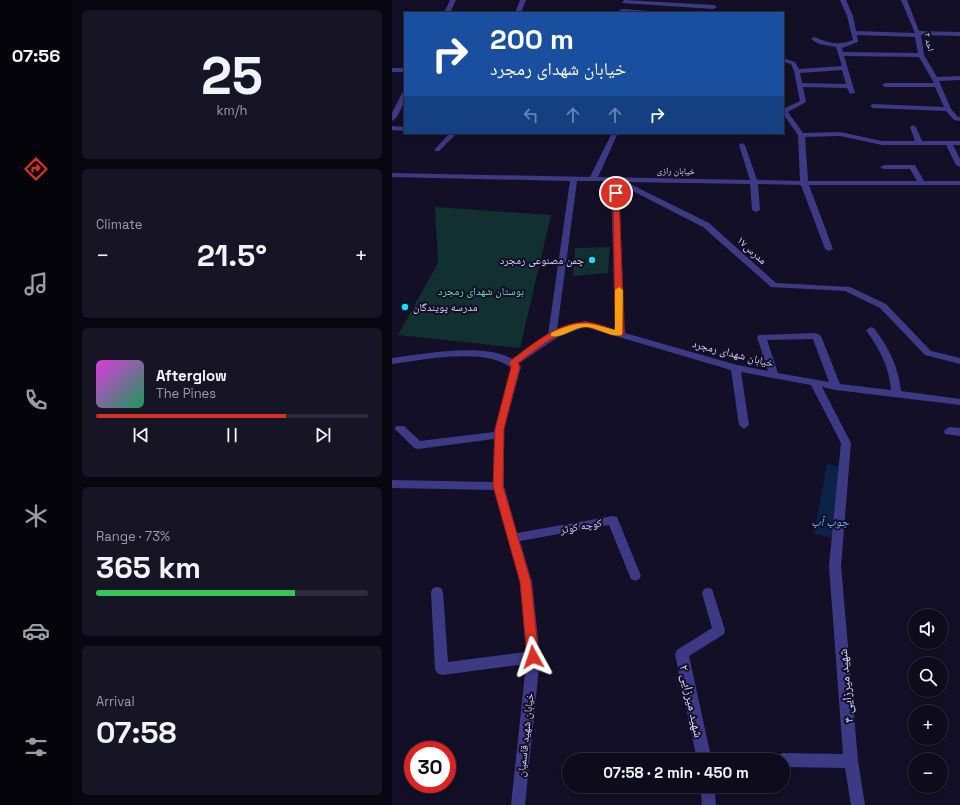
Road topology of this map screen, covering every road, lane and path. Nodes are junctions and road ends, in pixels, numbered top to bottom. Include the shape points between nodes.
1 (453, 0) edge
2 (523, 0) edge
3 (711, 0) edge
4 (843, 0) edge
5 (904, 0) edge
6 (624, 1) edge
7 (649, 1) edge
8 (714, 7) junction
9 (447, 12) edge
10 (518, 12) edge
11 (623, 12) edge
12 (647, 12) edge
13 (716, 12) edge
14 (855, 33) junction
15 (918, 34) junction
16 (958, 34) edge
17 (814, 39) dead end
18 (960, 40) edge
19 (841, 46) junction
20 (841, 54) junction
21 (921, 55) junction
22 (784, 60) edge
23 (844, 68) junction
24 (392, 70) edge
25 (404, 70) edge
26 (797, 71) junction
27 (960, 78) edge
28 (935, 79) junction
29 (799, 85) junction
30 (885, 85) dead end
31 (938, 85) junction
32 (849, 86) junction
33 (852, 93) dead end
34 (404, 95) edge
35 (873, 106) dead end
36 (948, 109) junction
37 (784, 114) edge
38 (392, 119) edge
39 (960, 119) edge
40 (913, 127) dead end
41 (392, 128) edge
42 (404, 129) edge
43 (453, 134) edge
44 (615, 134) edge
45 (801, 135) junction
46 (919, 143) junction
47 (948, 143) junction
48 (960, 143) edge
49 (742, 145) dead end
50 (437, 150) dead end
51 (960, 163) edge
52 (884, 167) dead end
53 (392, 175) edge
54 (574, 178) junction
55 (593, 179) junction
56 (615, 179) junction
57 (754, 182) junction
58 (804, 183) junction
59 (922, 183) junction
60 (960, 183) edge
61 (756, 210) dead end
62 (830, 249) dead end
63 (871, 330) dead end
64 (620, 333) junction
65 (552, 335) junction
66 (392, 361) edge
67 (960, 361) edge
68 (513, 363) junction
69 (736, 368) junction
70 (774, 375) junction
71 (815, 383) junction
72 (836, 387) junction
73 (896, 394) junction
74 (960, 402) edge
75 (744, 425) dead end
76 (400, 429) dead end
77 (949, 431) dead end
78 (960, 432) edge
79 (499, 436) junction
80 (392, 484) edge
81 (498, 486) junction
82 (513, 538) junction
83 (635, 576) dead end
84 (437, 592) dead end
85 (708, 593) dead end
86 (533, 657) junction
87 (703, 753) edge
88 (790, 760) edge
89 (851, 761) junction
90 (708, 793) edge
91 (518, 805) edge
92 (709, 805) edge
93 (858, 805) edge

1 - 9 street
2 - 10 street
3 - 8 street
4 - 14 street
5 - 15 street, احد ۴
6 - 7 street
6 - 11 street
7 - 8 street
7 - 12 street
8 - 13 street
14 - 15 street
14 - 19 street via 856,41
15 - 16 street
15 - 21 street, احد ۴
16 - 18 street
17 - 19 street via 821,43
19 - 20 street
20 - 21 street
20 - 23 street
21 - 28 street, احد ۴
22 - 26 street via 793,63
23 - 26 street
23 - 32 street
24 - 25 street
26 - 29 street
27 - 28 street
28 - 31 street, احد ۴
29 - 32 street
29 - 37 street via 803,102
30 - 31 street
31 - 36 street, احد ۴
32 - 33 street
34 - 38 street
35 - 36 street
36 - 39 street via 956,119
37 - 45 street
40 - 46 street
41 - 42 street
43 - 50 street
44 - 55 street
45 - 46 street via 840,134 882,143
45 - 58 street
46 - 47 street
47 - 48 street
47 - 51 street
49 - 57 street
52 - 59 street via 912,167
53 - 54 street, خیابان رازی
54 - 55 street, خیابان رازی
54 - 65 street
55 - 56 street, خیابان رازی
56 - 57 street, خیابان رازی
56 - 64 street
56 - 67 street, مدرس۱۷ via 706,225 774,285 847,289 883,306 928,353
57 - 58 street, خیابان رازی
57 - 61 street
58 - 59 street, خیابان رازی
58 - 62 street
59 - 60 street, خیابان رازی
63 - 73 street via 886,351 895,371
64 - 65 street, خیابان شهدای رمجرد via 585,324
64 - 69 street, خیابان شهدای رمجرد
65 - 68 street, خیابان شهدای رمجرد
66 - 68 street via 442,354 483,353
68 - 79 street, خیابان شهید قاسمیان via 516,366
69 - 70 street, خیابان شهدای رمجرد
69 - 75 street
70 - 71 street, خیابان شهدای رمجرد
70 - 72 street via 762,337 816,336
71 - 72 street, خیابان شهدای رمجرد
71 - 89 street, شهید میرزایی ۴ via 846,443 835,566
72 - 73 street, خیابان شهدای رمجرد
73 - 74 street, خیابان شهدای رمجرد
76 - 79 street via 418,446
77 - 78 street
79 - 81 street, خیابان شهید قاسمیان
80 - 81 street
81 - 82 street, خیابان شهید قاسمیان
82 - 83 street, کوچه کوثر via 613,520
82 - 86 street, خیابان شهید قاسمیان via 526,582
84 - 86 street via 442,669
85 - 87 street, شهید میرزایی ۲ via 719,630 682,654
86 - 91 street, خیابان شهید قاسمیان
88 - 89 street
89 - 93 street, شهید میرزایی ۴
90 - 92 street

